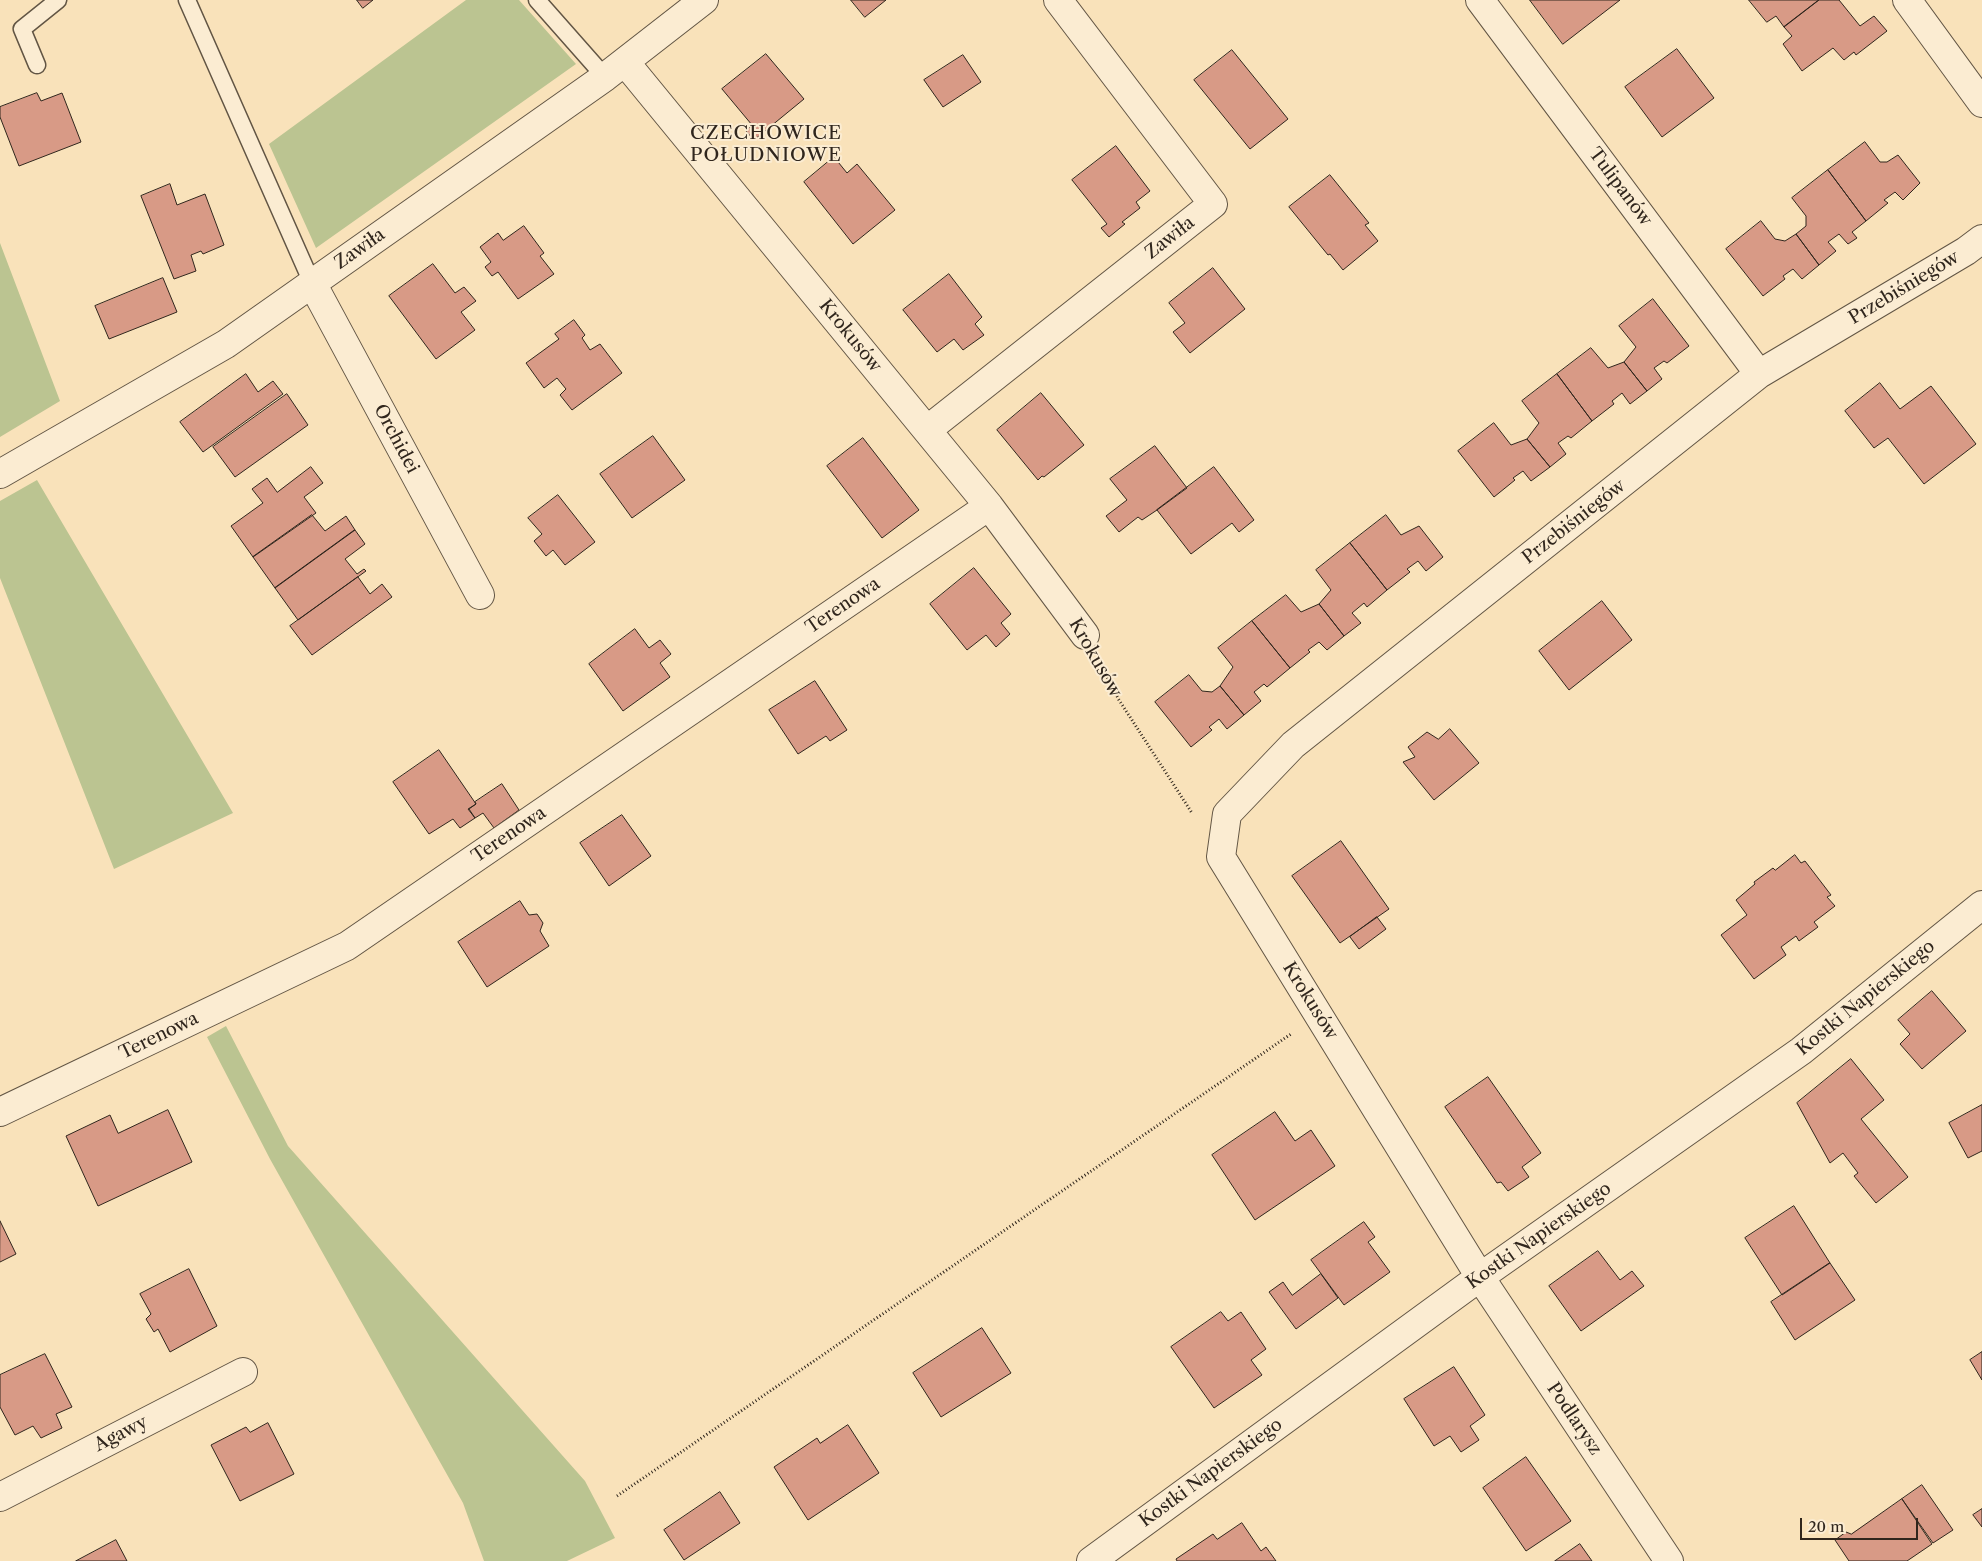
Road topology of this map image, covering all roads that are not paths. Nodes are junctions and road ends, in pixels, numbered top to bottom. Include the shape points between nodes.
1 (58, 0) edge
2 (187, 0) edge
3 (537, 0) edge
4 (704, 0) edge
5 (1058, 0) edge
6 (1480, 0) edge
7 (1906, 0) edge
8 (37, 65) dead end
9 (615, 69) junction
10 (1982, 103) edge
11 (1982, 239) edge
12 (312, 283) junction
13 (1759, 374) junction
14 (927, 430) junction
15 (0, 474) edge
16 (989, 506) junction
17 (480, 595) dead end
18 (1085, 635) road end
19 (1221, 857) joint
20 (1982, 905) edge
21 (0, 1112) edge
22 (1480, 1277) junction
23 (243, 1372) dead end
24 (0, 1497) edge
25 (1090, 1561) edge
26 (1669, 1561) edge

1 - 8 lane via 22,29
2 - 12 lane
3 - 9 lane
4 - 9 street, Zawiła
5 - 14 street, Zawiła via 1213,204
6 - 13 street, Tulipanów
7 - 10 street
9 - 12 street, Zawiła
9 - 14 street, Krokusów
11 - 13 street, Przebiśniegów
12 - 15 street, Zawiła via 226,344
12 - 17 street, Orchidei
13 - 19 street, Przebiśniegów via 1293,745 1227,814
14 - 16 street, Krokusów
16 - 18 street, Krokusów
16 - 21 street, Terenowa via 347,946
19 - 22 street, Krokusów
20 - 22 street, Kostki Napierskiego via 1801,1051
22 - 25 street, Kostki Napierskiego
22 - 26 street, Podlarysz
23 - 24 street, Agawy

